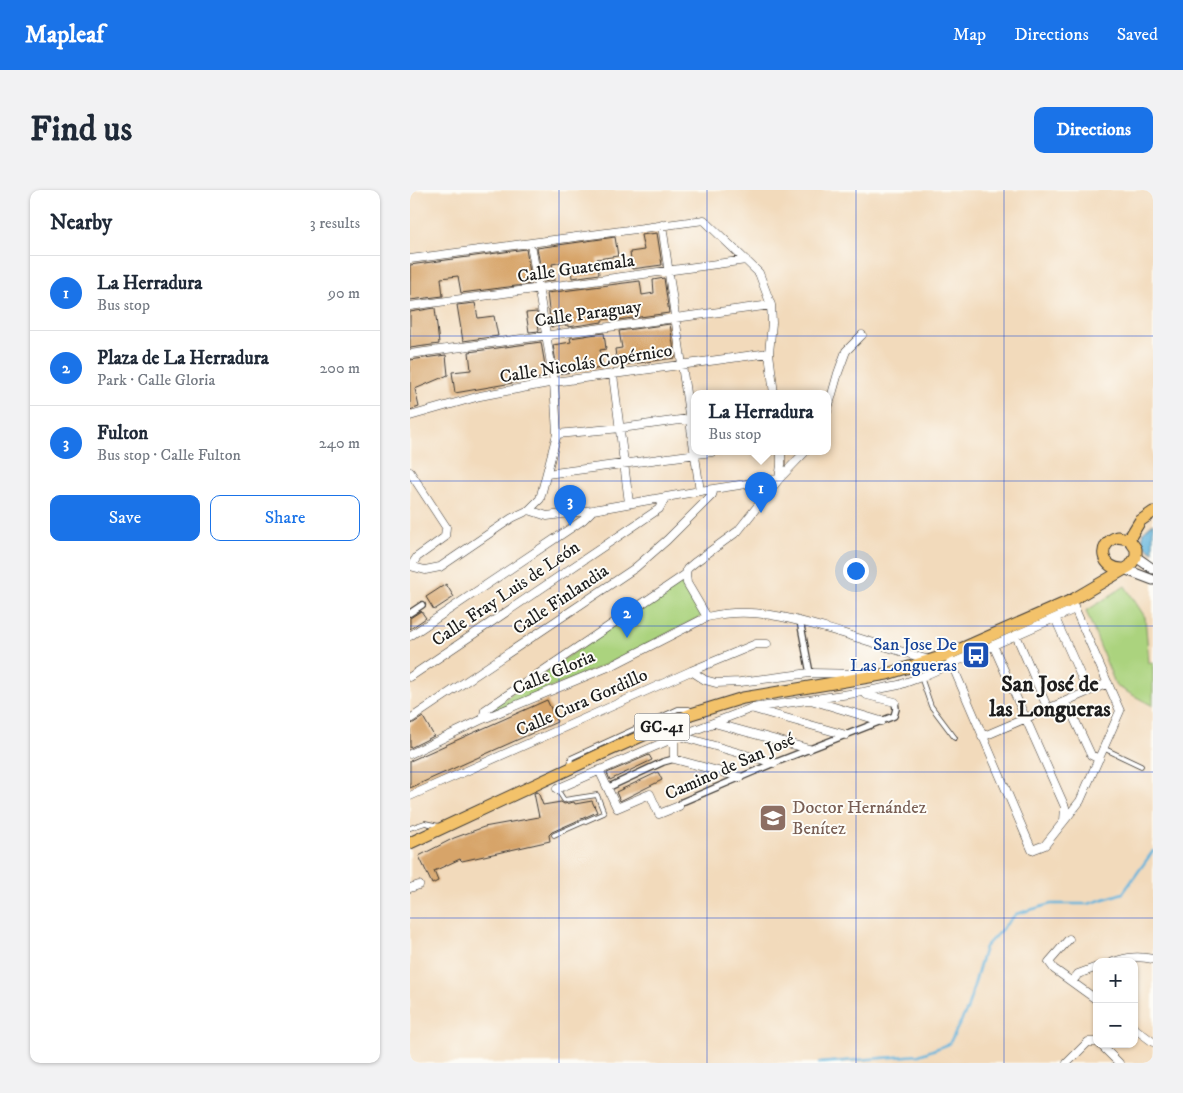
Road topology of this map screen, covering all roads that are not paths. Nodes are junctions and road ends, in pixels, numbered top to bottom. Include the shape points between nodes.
1 (662, 226) junction
2 (531, 244) junction
3 (410, 259) edge
4 (746, 260) junction
5 (669, 271) junction
6 (538, 289) junction
7 (771, 304) junction
8 (410, 306) edge
9 (675, 318) junction
10 (546, 335) junction
11 (862, 335) dead end
12 (769, 353) junction
13 (410, 354) edge
14 (681, 364) junction
15 (613, 375) junction
16 (554, 382) junction
17 (774, 390) edge
18 (831, 398) edge
19 (691, 414) edge
20 (410, 416) edge
21 (691, 419) edge
22 (621, 428) junction
23 (557, 434) junction
24 (691, 454) edge
25 (694, 455) edge
26 (781, 455) edge
27 (802, 455) edge
28 (624, 463) junction
29 (410, 472) edge
30 (547, 474) junction
31 (779, 479) junction
32 (714, 488) junction
33 (700, 491) junction
34 (665, 498) junction
35 (629, 503) junction
36 (530, 510) junction
37 (593, 510) junction
38 (1153, 512) edge
39 (1129, 539) junction
40 (1136, 557) junction
41 (1106, 563) junction
42 (411, 566) edge
43 (1124, 569) junction
44 (1153, 569) edge
45 (686, 574) junction
46 (1153, 580) edge
47 (1073, 604) junction
48 (422, 605) dead end
49 (410, 613) edge
50 (707, 617) junction
51 (1055, 618) junction
52 (800, 621) junction
53 (1016, 635) junction
54 (410, 636) edge
55 (767, 644) dead end
56 (993, 645) junction
57 (949, 659) junction
58 (931, 660) junction
59 (691, 671) junction
60 (810, 672) junction
61 (887, 674) junction
62 (410, 677) edge
63 (920, 677) junction
64 (1108, 683) junction
65 (863, 692) junction
66 (1088, 692) junction
67 (809, 699) junction
68 (1066, 701) junction
69 (895, 702) joint
70 (752, 708) junction
71 (1048, 709) junction
72 (1026, 718) junction
73 (410, 719) edge
74 (483, 719) junction
75 (881, 721) junction
76 (714, 723) junction
77 (846, 735) junction
78 (677, 737) junction
79 (982, 737) junction
80 (955, 738) dead end
81 (1103, 748) junction
82 (809, 749) junction
83 (410, 754) edge
84 (674, 759) junction
85 (1099, 759) junction
86 (774, 763) junction
87 (1141, 766) dead end
88 (599, 770) junction
89 (740, 778) junction
90 (608, 788) junction
91 (557, 789) joint
92 (410, 796) edge
93 (679, 806) joint
94 (1064, 821) junction
95 (444, 827) junction
96 (410, 828) edge
97 (554, 835) dead end
98 (410, 843) edge
99 (420, 885) dead end
100 (410, 888) edge
101 (1068, 940) dead end
102 (1124, 958) edge
103 (1153, 958) edge
104 (1093, 968) edge
105 (1072, 982) junction
106 (1093, 997) edge
107 (1138, 1031) edge
108 (1093, 1042) edge
109 (1153, 1042) edge
110 (1104, 1048) edge
111 (1067, 1063) edge
112 (1119, 1063) edge

1 - 2 street
1 - 4 street via 704,220
1 - 5 street
2 - 3 street
2 - 6 street
4 - 5 street, Calle Guatemala
4 - 7 street via 759,273
5 - 6 street, Calle Guatemala
5 - 9 street
6 - 8 street, Calle Guatemala
6 - 10 street
7 - 9 street, Calle Paraguay
7 - 12 street
9 - 10 street, Calle Paraguay
9 - 14 street
10 - 13 street, Calle Paraguay
10 - 16 street
11 - 18 street via 846,351
12 - 14 street, Calle Nicolás Copérnico
12 - 17 street
14 - 15 street, Calle Nicolás Copérnico
14 - 19 street
15 - 16 street, Calle Nicolás Copérnico
15 - 22 street
16 - 20 street, Calle Nicolás Copérnico via 480,396
16 - 23 street
21 - 22 street
22 - 23 street
22 - 28 street
23 - 30 street
24 - 28 street
25 - 33 street
26 - 31 street
27 - 31 street
28 - 30 street
28 - 35 street
29 - 42 street via 446,526 445,536 417,557
30 - 36 street via 540,499
31 - 32 street
31 - 45 street via 738,531 694,563
32 - 33 street
32 - 73 street, Calle Finlandia via 712,495 635,568
33 - 34 street
34 - 35 street
34 - 62 street, Calle Fray Luis de León via 659,509
35 - 37 street
36 - 37 street via 547,516
36 - 42 street via 512,518 440,567 425,570
37 - 54 street via 584,520
38 - 39 main road via 1140,521
39 - 40 main road via 1136,548
39 - 41 main road, GC-41 via 1117,537 1108,542 1104,552
40 - 43 main road, GC-41
40 - 44 street
41 - 43 main road via 1112,568
41 - 47 main road, GC-41
43 - 46 street
43 - 47 main road, GC-41
45 - 50 street via 687,583
45 - 74 street via 485,710
47 - 51 street
47 - 57 main road, GC-41 via 1034,618
47 - 64 street
48 - 49 street
50 - 52 street, Calle Gloria via 724,613 770,614
50 - 74 street, Calle Gloria via 614,664
51 - 53 street
51 - 66 street
52 - 58 street, Calle Gloria
52 - 60 street
53 - 56 street
53 - 71 street
55 - 59 street, Calle Cura Gordillo via 756,644
56 - 57 street
56 - 72 street
57 - 58 main road, GC-41
57 - 63 street
57 - 79 street
58 - 61 main road, GC-41
59 - 60 street via 716,683
59 - 92 street, Calle Cura Gordillo
60 - 61 street
61 - 95 main road, GC-41 via 743,698 691,714
63 - 65 street
63 - 80 lane via 931,706
64 - 66 street
64 - 81 street via 1120,710
65 - 67 street
65 - 69 street
66 - 68 street
67 - 70 street
67 - 75 street
68 - 71 street
68 - 85 street via 1091,755
69 - 75 street, Camino de San José via 894,716
70 - 76 street
70 - 77 street
71 - 72 street
72 - 79 street
72 - 94 street via 1065,807
74 - 83 street, Calle Gloria
75 - 77 street, Camino de San José
76 - 78 street
76 - 82 street
77 - 82 street, Camino de San José
78 - 84 street
78 - 86 street
78 - 88 street
79 - 94 street via 1032,850 1045,845
81 - 85 street
81 - 87 lane
82 - 86 street, Camino de San José
84 - 89 street
84 - 90 street
85 - 94 street via 1080,801
86 - 89 street, Camino de San José
88 - 90 street, Camino de San José
88 - 91 street
89 - 93 street, Camino de San José
90 - 93 street, Camino de San José via 617,808 650,794 659,814
91 - 97 lane via 564,800 597,795 604,813
95 - 96 lane via 425,823
95 - 98 main road, GC-41
99 - 100 street
101 - 105 street via 1048,962
102 - 103 street
104 - 105 street via 1078,974
105 - 106 street
107 - 109 street
108 - 111 street via 1088,1042
110 - 112 street

